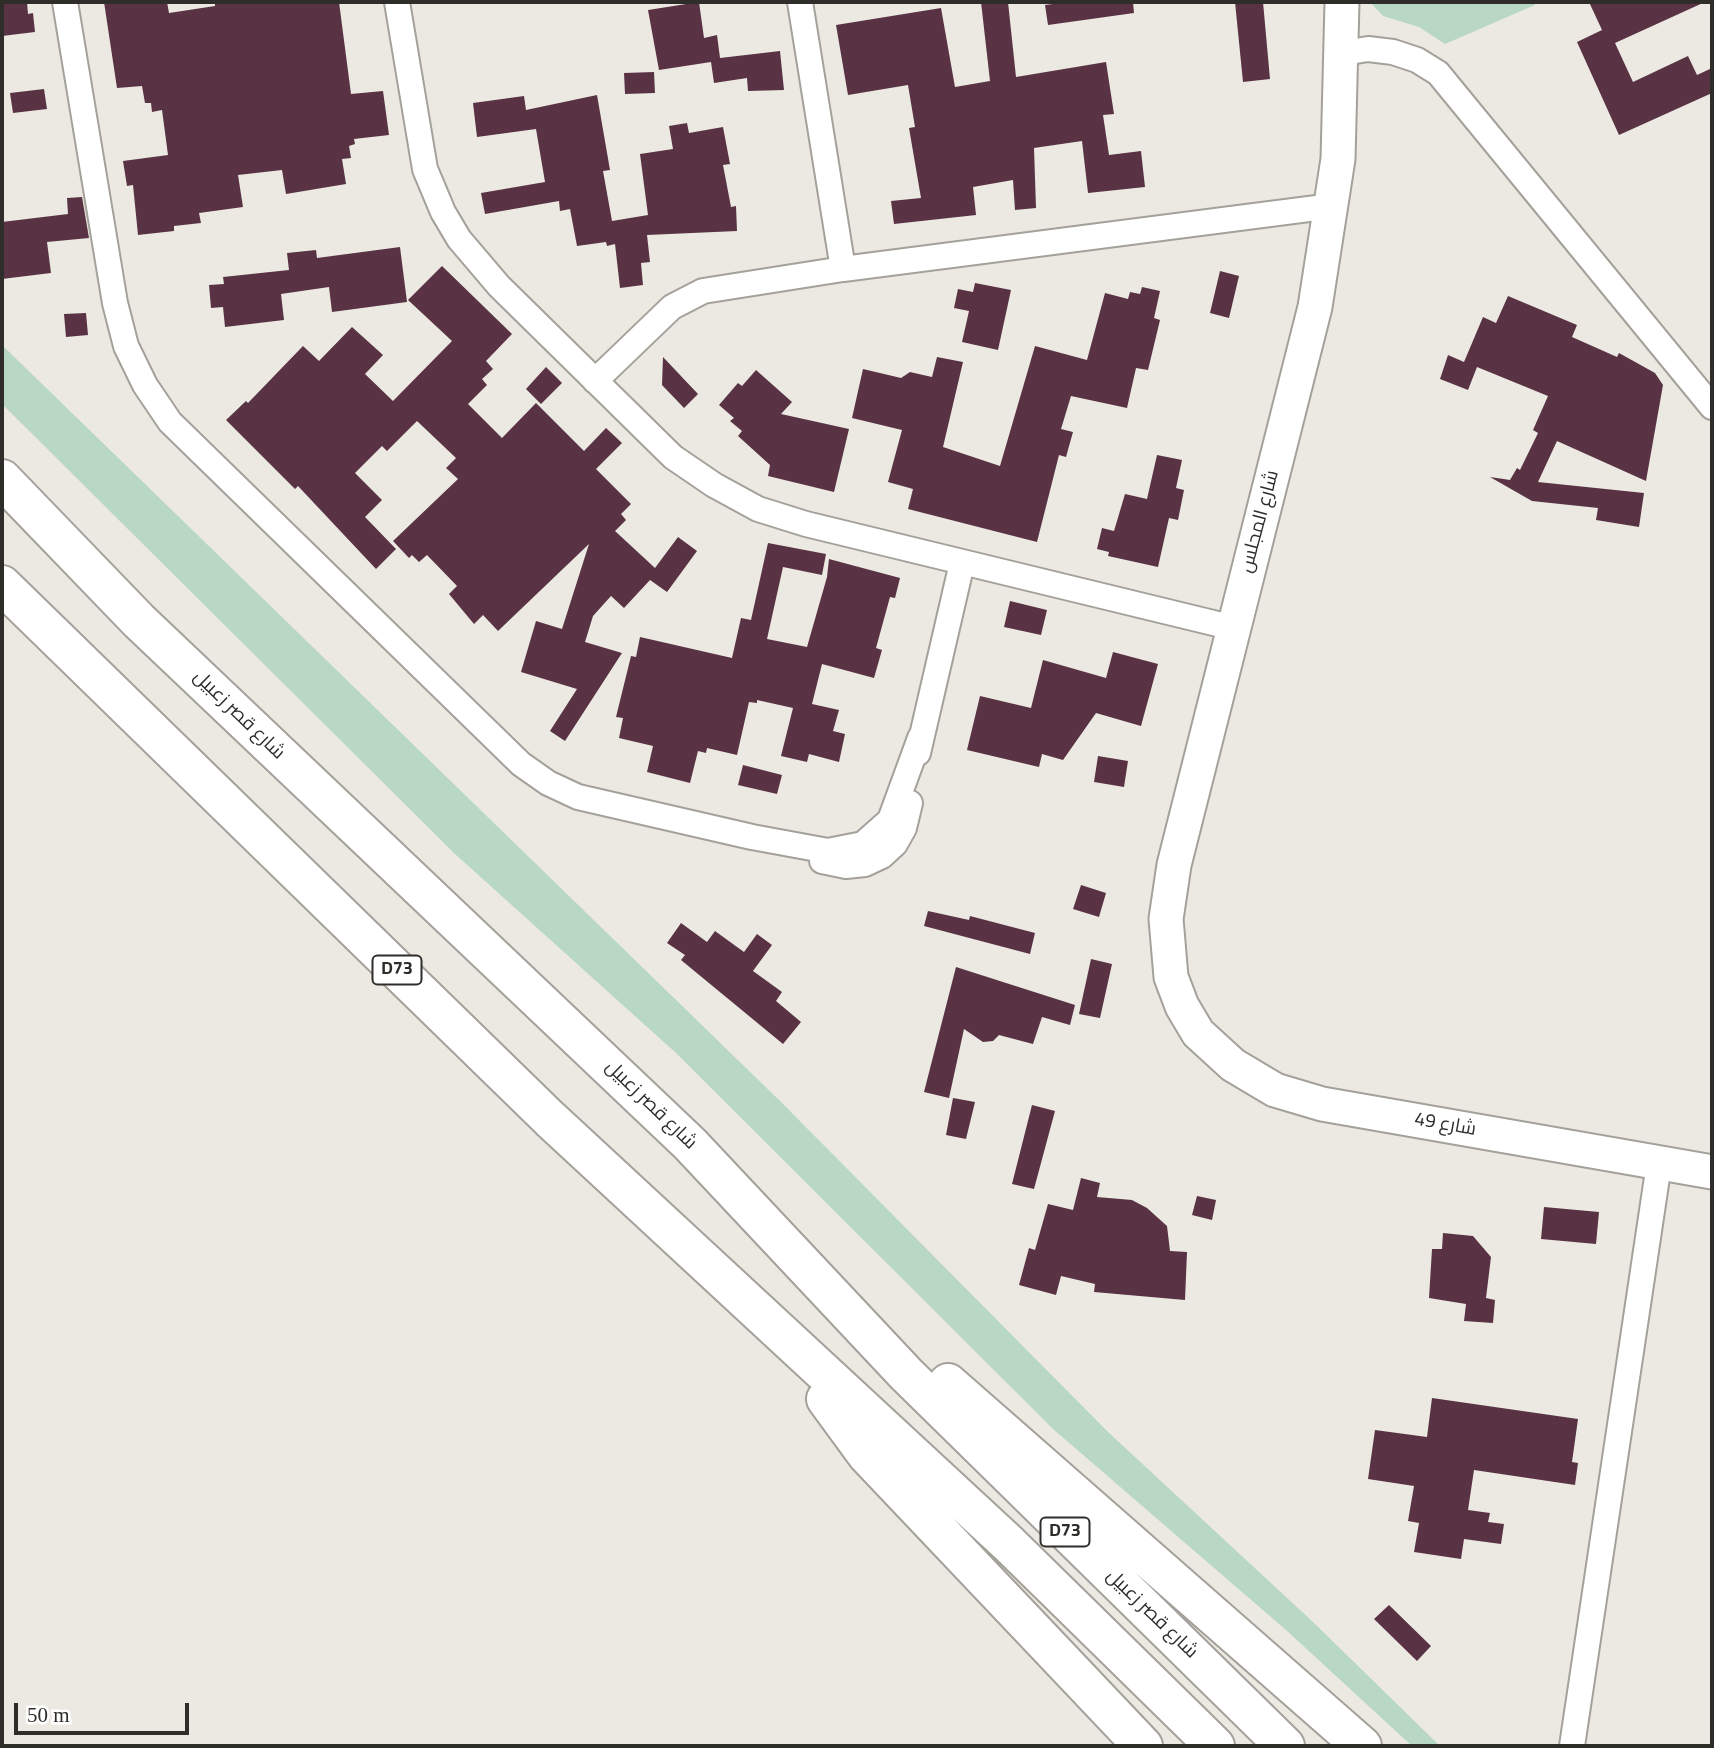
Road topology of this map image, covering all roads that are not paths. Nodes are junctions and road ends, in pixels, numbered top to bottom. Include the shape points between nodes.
1 (65, 2) edge
2 (397, 2) edge
3 (800, 2) edge
4 (1342, 2) edge
5 (1343, 53) junction
6 (1332, 206) junction
7 (843, 269) junction
8 (595, 382) junction
9 (1712, 407) edge
10 (2, 479) edge
11 (2, 517) edge
12 (962, 563) junction
13 (4, 590) edge
14 (139, 621) junction
15 (1234, 628) junction
16 (1198, 1033) joint
17 (1659, 1164) junction
18 (1712, 1172) edge
19 (850, 1313) junction
20 (796, 1349) junction
21 (1143, 1746) edge
22 (1215, 1746) edge
23 (1286, 1746) edge
24 (1362, 1746) edge
25 (1573, 1746) edge

1 - 12 street via 115,303 145,385 170,422 521,764 548,783 578,797 752,837 828,863 865,864 881,856 904,828 920,738
2 - 8 street via 425,169 443,212 477,264
3 - 7 street
4 - 5 street, شارع المجلس
5 - 6 street, شارع المجلس
5 - 9 street via 1393,52 1438,73
6 - 7 street
6 - 15 street, شارع المجلس via 1315,307
7 - 8 street via 703,291 672,307
8 - 12 street via 673,457 758,509
10 - 14 main road, شارع قصر زعبيل
11 - 14 main road via 100,610 118,619
12 - 15 street
13 - 20 main road, D73 via 550,1119
14 - 19 main road, شارع قصر زعبيل / D73 via 690,1144
15 - 16 street, شارع المجلس via 1177,852 1166,919 1171,977
16 - 17 street, شارع 49 via 1234,1065 1275,1090 1322,1104
17 - 18 street, شارع 49
17 - 25 street
19 - 23 main road, شارع قصر زعبيل / D73 via 971,1439
19 - 24 main road via 910,1352
20 - 21 main road via 867,1455
20 - 22 main road, D73 via 1009,1544

